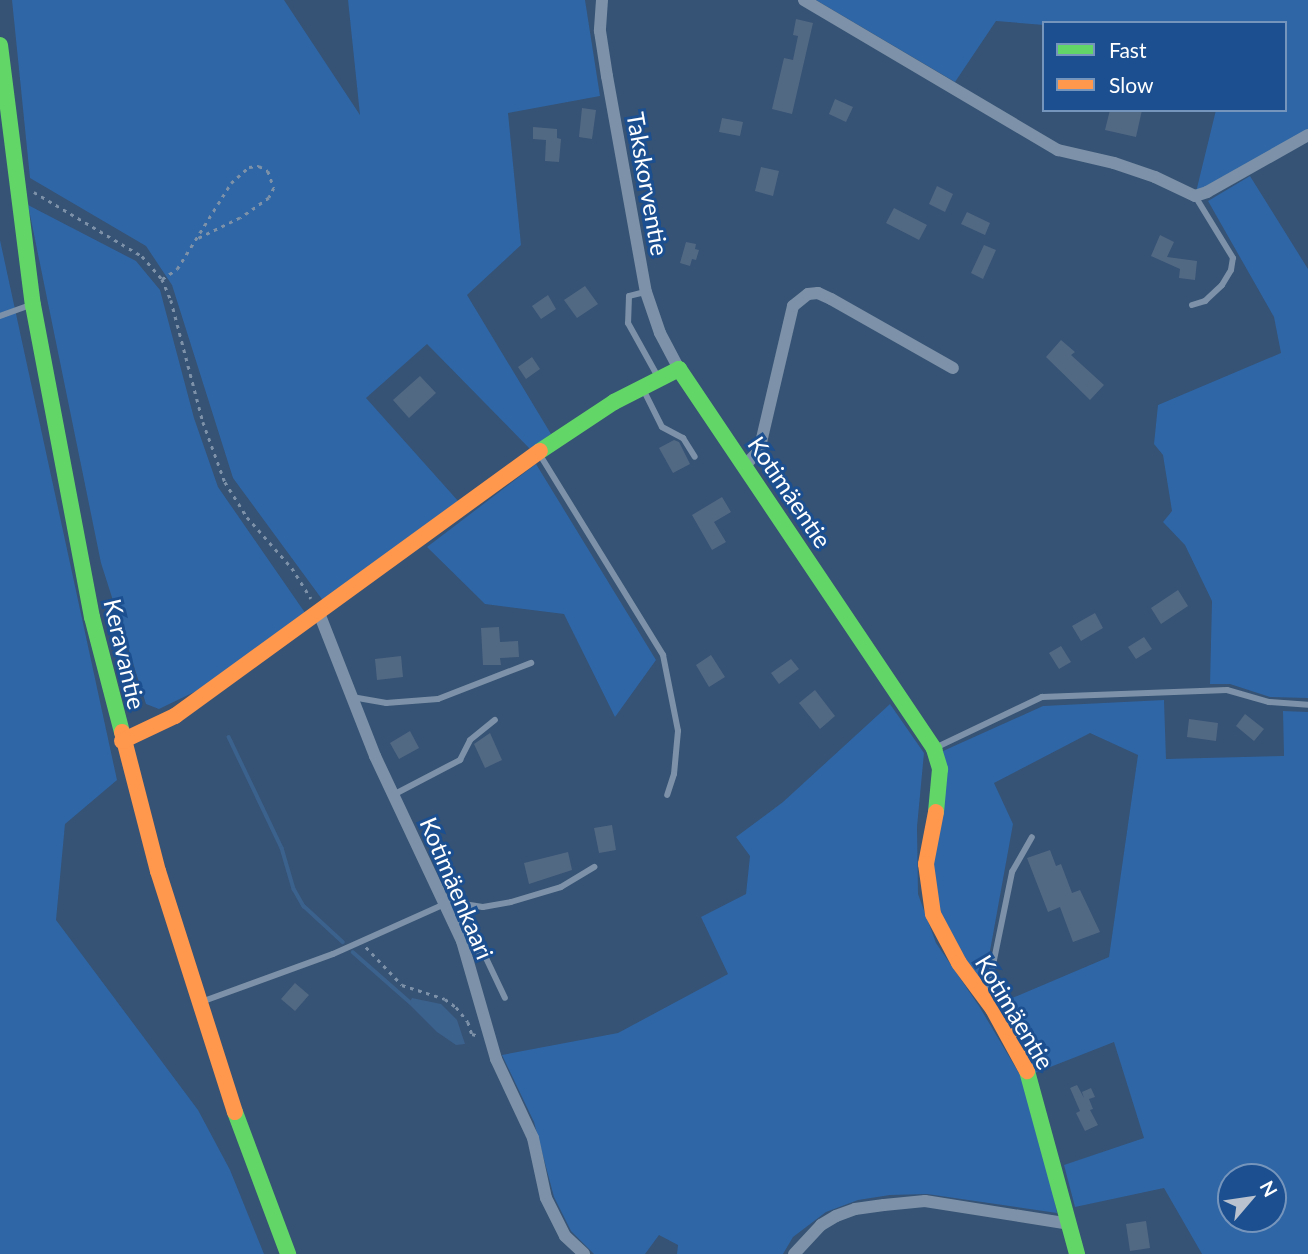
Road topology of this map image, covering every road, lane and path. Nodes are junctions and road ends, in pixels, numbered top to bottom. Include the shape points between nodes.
1 (602, 0) edge
2 (804, 0) edge
3 (0, 45) edge
4 (1308, 135) edge
5 (16, 187) junction
6 (1195, 196) junction
7 (197, 239) junction
8 (162, 279) junction
9 (646, 292) junction
10 (33, 305) junction
11 (1192, 305) dead end
12 (0, 316) edge
13 (953, 368) dead end
14 (679, 369) junction
15 (659, 378) junction
16 (642, 387) junction
17 (539, 453) junction
18 (695, 457) dead end
19 (744, 466) junction
20 (319, 613) junction
21 (531, 663) dead end
22 (350, 696) junction
23 (1308, 705) edge
24 (495, 720) dead end
25 (122, 741) junction
26 (934, 749) junction
27 (393, 795) junction
28 (667, 795) dead end
29 (1032, 837) dead end
30 (594, 867) dead end
31 (445, 904) junction
32 (359, 940) junction
33 (462, 941) junction
34 (505, 998) dead end
35 (986, 1000) junction
36 (199, 1003) junction
37 (490, 1042) junction
38 (1070, 1224) junction
39 (288, 1254) edge
40 (584, 1254) edge
41 (794, 1254) edge
42 (1077, 1254) edge

1 - 9 street, Takskorventie via 600,31
2 - 6 street via 1058,150 1135,170
3 - 5 street, Keravantie
4 - 6 street
5 - 8 path via 39,194 142,256
5 - 10 street, Keravantie
6 - 11 lane via 1233,258 1222,285 1205,301
7 - 7 path via 231,183 248,167 259,166 268,172 274,188 269,198
7 - 8 path via 177,269
8 - 20 path via 225,482 247,517 292,568
9 - 14 street, Takskorventie
9 - 15 lane via 629,296 628,323
10 - 12 lane
10 - 25 street, Keravantie via 92,617
13 - 19 street via 831,299 808,294 793,306 759,451
14 - 15 street
14 - 19 street, Kotimäentie
15 - 16 street
16 - 17 street
16 - 18 lane via 662,427 683,438
17 - 20 street
17 - 28 lane via 663,655 678,731
19 - 26 street, Kotimäentie
20 - 22 street, Kotimäenkaari
20 - 25 street via 175,716
21 - 22 lane via 438,699 386,703
22 - 27 street, Kotimäenkaari
23 - 26 lane via 1269,702 1227,690 1042,697
24 - 27 lane via 470,740 460,760
25 - 36 street, Keravantie
26 - 35 street, Kotimäentie via 940,788 926,864 928,894 944,937
27 - 31 street, Kotimäenkaari
29 - 35 lane via 1012,872
30 - 31 lane via 561,887 511,902 483,907
31 - 32 lane
31 - 33 street, Kotimäenkaari
32 - 36 lane via 333,954
32 - 37 path via 402,985 445,999 465,1016 471,1034
33 - 34 lane via 486,958
33 - 37 street, Kotimäenkaari
35 - 38 street, Kotimäentie via 1021,1056 1033,1085
36 - 39 street, Keravantie
37 - 40 street, Kotimäenkaari via 533,1138 551,1211 565,1236
38 - 41 street via 925,1201 884,1205 836,1216
38 - 42 street, Kotimäentie

